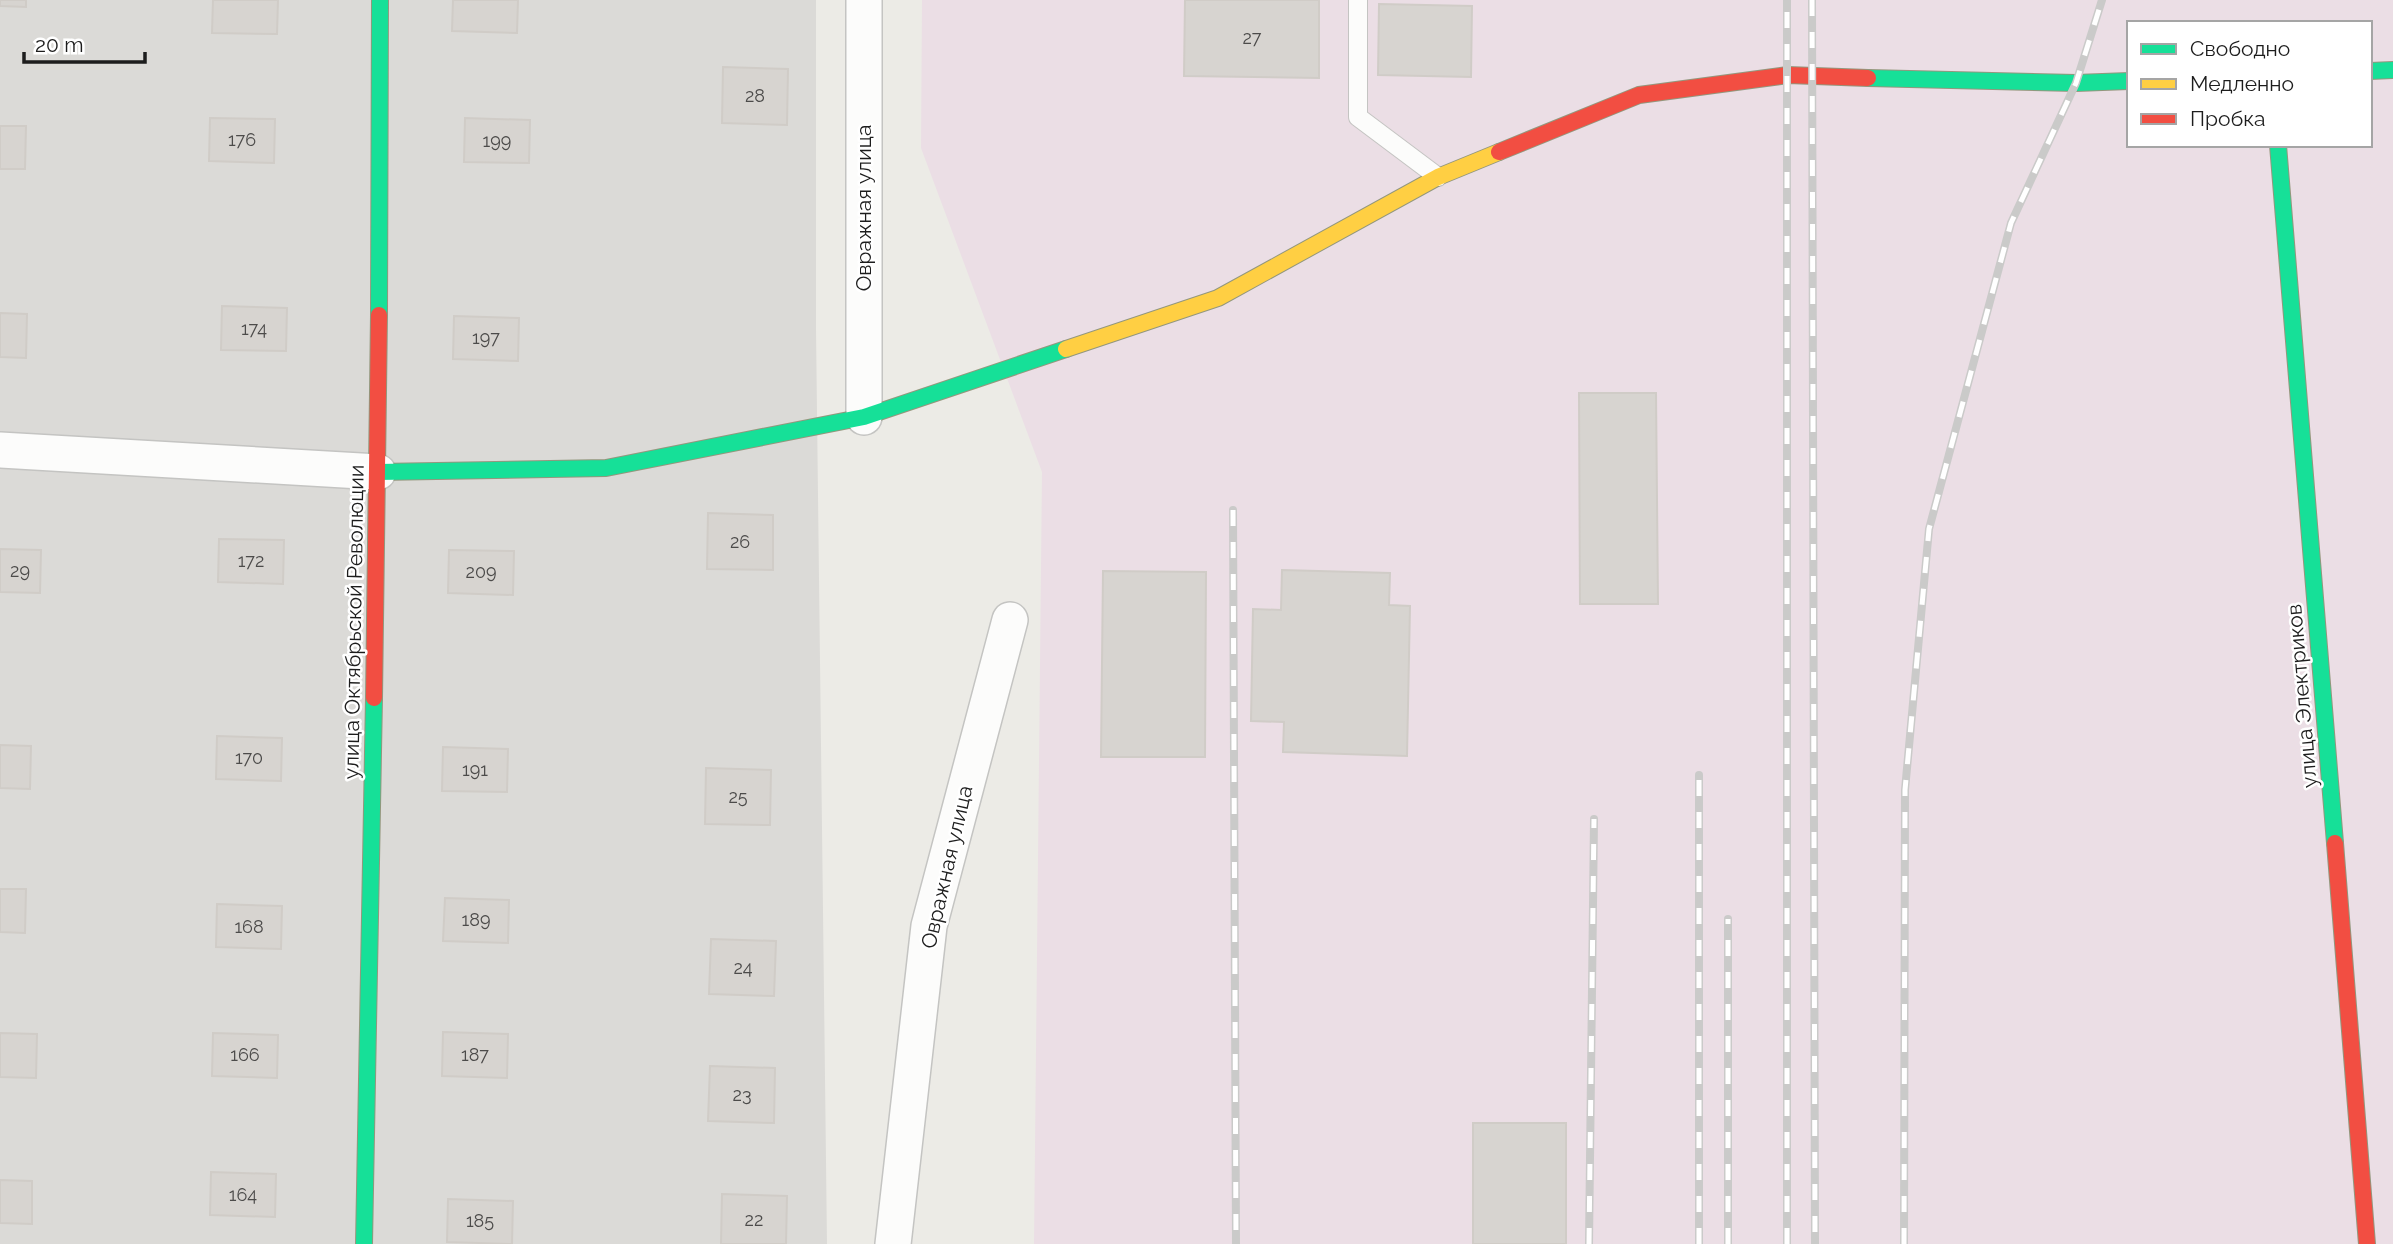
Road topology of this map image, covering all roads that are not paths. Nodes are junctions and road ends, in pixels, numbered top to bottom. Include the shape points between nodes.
1 (380, 0) edge
2 (864, 0) edge
3 (1359, 0) edge
4 (2393, 70) edge
5 (2372, 71) edge
6 (2127, 80) edge
7 (2278, 147) edge
8 (1438, 177) junction
9 (864, 417) junction
10 (0, 450) edge
11 (378, 472) junction
12 (1010, 620) dead end
13 (364, 1244) edge
14 (893, 1244) edge
15 (2367, 1244) edge

1 - 11 street, улица Октябрьской Революции
2 - 9 street, Овражная улица
3 - 8 lane via 1358,117
4 - 5 street
6 - 8 street via 2076,83 1788,75 1639,94
7 - 15 street, улица Электриков
8 - 9 street via 1218,298
9 - 11 street via 606,468
10 - 11 street
11 - 13 street, улица Октябрьской Революции
12 - 14 street, Овражная улица via 929,926

